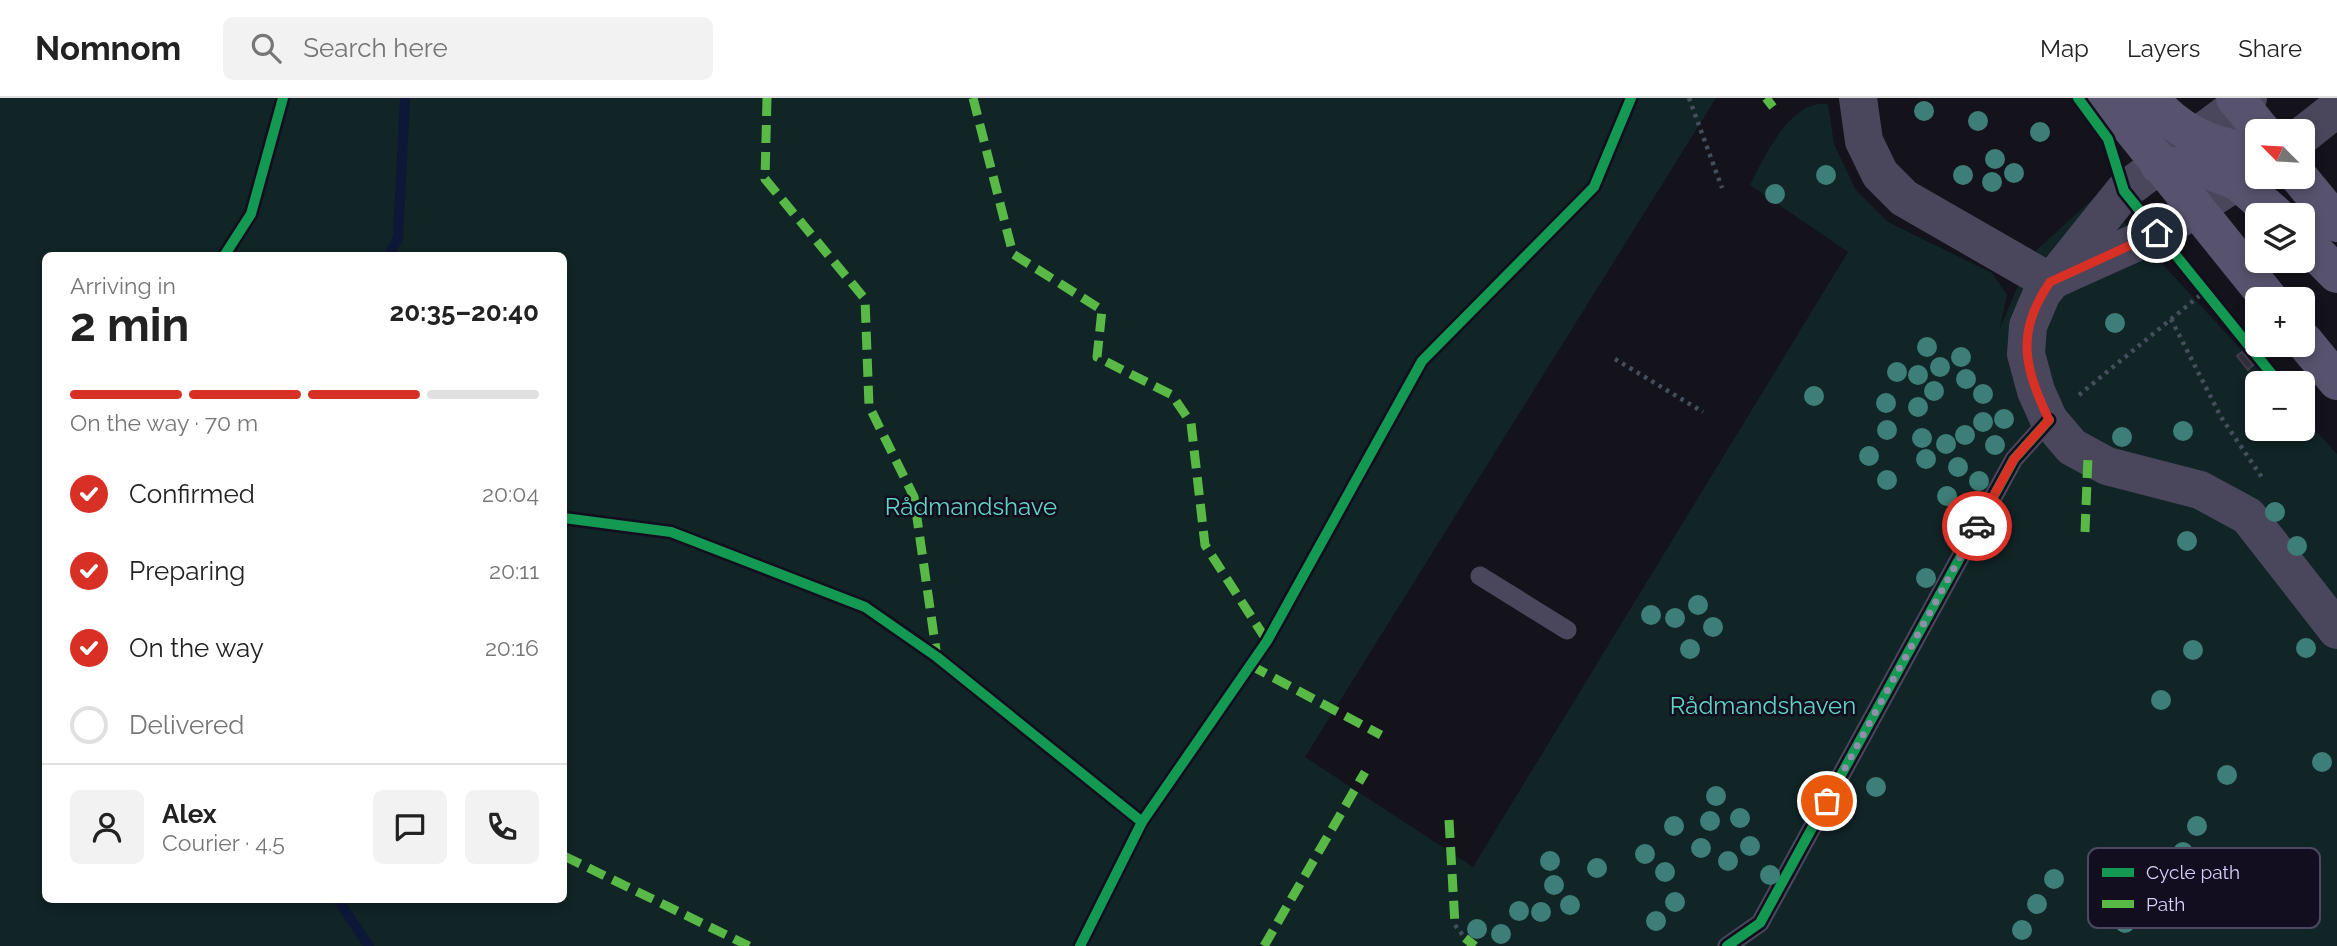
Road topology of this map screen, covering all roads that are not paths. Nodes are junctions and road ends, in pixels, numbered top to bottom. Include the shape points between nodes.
1 (1857, 98) edge
2 (2107, 98) edge
3 (2150, 98) edge
4 (2246, 108) edge
5 (2337, 108) edge
6 (2315, 125) edge
7 (2194, 136) junction
8 (2245, 161) edge
9 (2159, 165) junction
10 (2245, 167) edge
11 (2245, 172) edge
12 (2309, 189) edge
13 (2196, 210) junction
14 (2337, 223) edge
15 (2315, 252) edge
16 (2337, 274) edge
17 (2050, 282) junction
18 (2259, 287) edge
19 (2315, 354) edge
20 (2337, 381) edge
21 (2049, 420) junction
22 (1480, 576) dead end
23 (1567, 630) dead end
24 (2337, 630) edge
25 (1727, 946) edge

1 - 17 street via 1864,141 1880,174 1904,198
2 - 9 main road
3 - 7 main road via 2165,117
4 - 7 street
5 - 6 street
7 - 8 main road via 2235,150
7 - 9 street
9 - 10 main road
9 - 13 main road
9 - 17 street via 2124,191
11 - 13 street
12 - 14 main road
13 - 17 street
13 - 18 main road
15 - 16 main road
17 - 21 street via 2032,311 2026,354
19 - 20 main road
21 - 24 street via 2072,447 2107,466 2200,490 2248,516
21 - 25 lane via 2014,459 1760,923
22 - 23 lane

